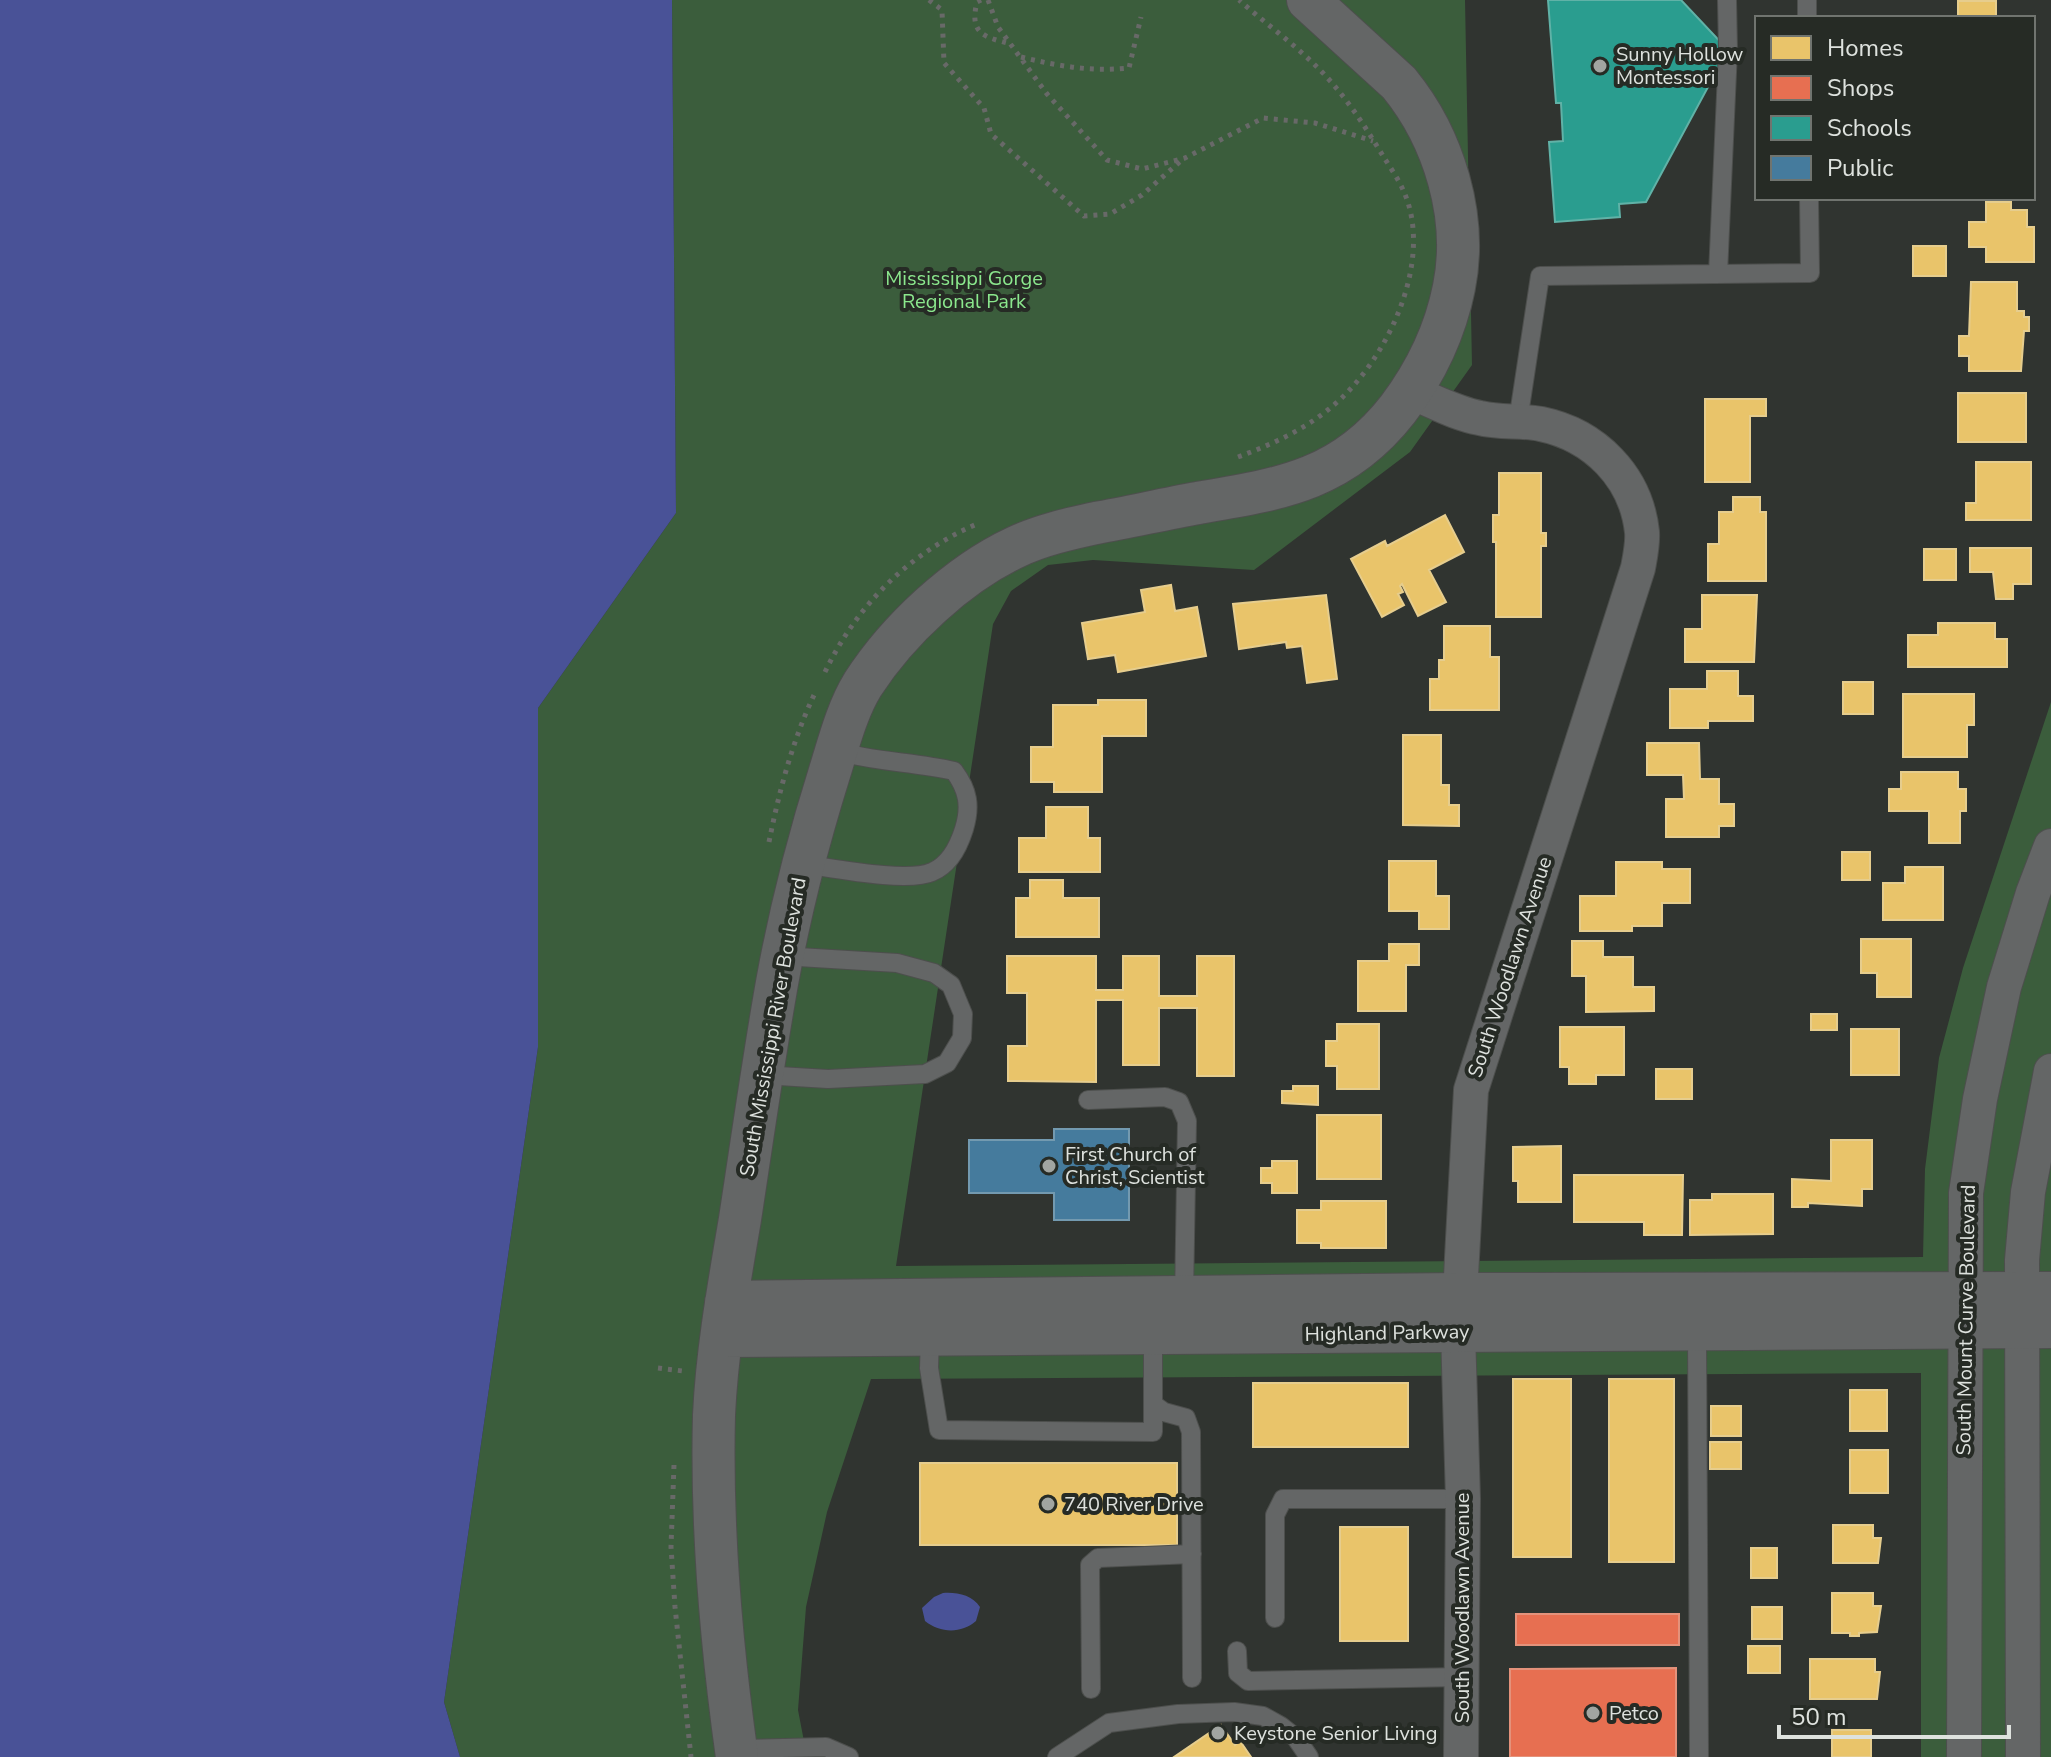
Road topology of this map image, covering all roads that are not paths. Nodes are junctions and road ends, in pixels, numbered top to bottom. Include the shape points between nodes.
1 (1308, 0) edge
2 (1727, 0) edge
3 (1809, 200) edge
4 (1718, 274) junction
5 (1411, 392) junction
6 (1518, 421) junction
7 (836, 751) junction
8 (2051, 846) edge
9 (803, 864) junction
10 (782, 956) junction
11 (2051, 1071) edge
12 (762, 1075) junction
13 (1088, 1100) dead end
14 (1163, 1310) junction
15 (1964, 1310) junction
16 (2037, 1310) edge
17 (1458, 1313) junction
18 (925, 1318) junction
19 (724, 1319) junction
20 (1697, 1331) junction
21 (1153, 1404) junction
22 (1463, 1499) junction
23 (1192, 1554) junction
24 (1275, 1618) dead end
25 (1237, 1651) dead end
26 (1462, 1677) junction
27 (1192, 1678) dead end
28 (1091, 1689) dead end
29 (736, 1753) edge
30 (849, 1757) edge
31 (1057, 1757) edge
32 (1309, 1757) edge
33 (1461, 1757) edge
34 (1699, 1757) edge
35 (1964, 1757) edge
36 (2023, 1757) edge

1 - 5 street, South Mississippi River Boulevard via 1399,83 1446,164 1458,246 1455,281 1431,359
2 - 4 lane
3 - 4 lane via 1810,273
4 - 6 lane via 1540,276
5 - 6 street, South Woodlawn Avenue via 1479,418
5 - 7 street, South Mississippi River Boulevard via 1382,430 1318,475 1277,490 1063,530 978,567 889,650 861,687
6 - 17 street, South Woodlawn Avenue via 1563,430 1606,457 1631,490 1642,535 1638,568 1471,1090
7 - 9 street, South Mississippi River Boulevard
7 - 9 lane via 954,771 969,807 963,832 951,857 934,872 915,877
8 - 15 street, South Mount Curve Boulevard via 2004,987 1980,1099 1966,1193
9 - 10 street, South Mississippi River Boulevard
10 - 12 street, South Mississippi River Boulevard
10 - 12 lane via 897,963 934,973 951,985 963,1014 962,1038 947,1063 925,1074 828,1079
11 - 16 street via 2028,1192
12 - 19 street, South Mississippi River Boulevard
13 - 14 lane via 1165,1097 1179,1102 1187,1121
14 - 17 street, Highland Parkway
14 - 18 street, Highland Parkway
14 - 21 lane
15 - 16 street, Highland Parkway
15 - 17 street, Highland Parkway
15 - 20 street, Highland Parkway
15 - 35 street, South Mount Curve Boulevard
16 - 36 street
17 - 20 street, Highland Parkway
17 - 22 street, South Woodlawn Avenue
18 - 19 street, Highland Parkway
18 - 21 lane via 939,1430 1153,1432
19 - 29 street, South Mississippi River Boulevard via 714,1409 713,1535
20 - 34 lane
21 - 23 lane via 1186,1418 1191,1432
22 - 24 lane via 1283,1499 1275,1515
22 - 26 street, South Woodlawn Avenue
23 - 27 lane
23 - 28 lane via 1098,1558 1090,1565
25 - 26 lane via 1238,1673 1248,1681
26 - 33 street, South Woodlawn Avenue
29 - 30 lane via 826,1747
31 - 32 lane via 1109,1723 1234,1712 1263,1716 1281,1726

